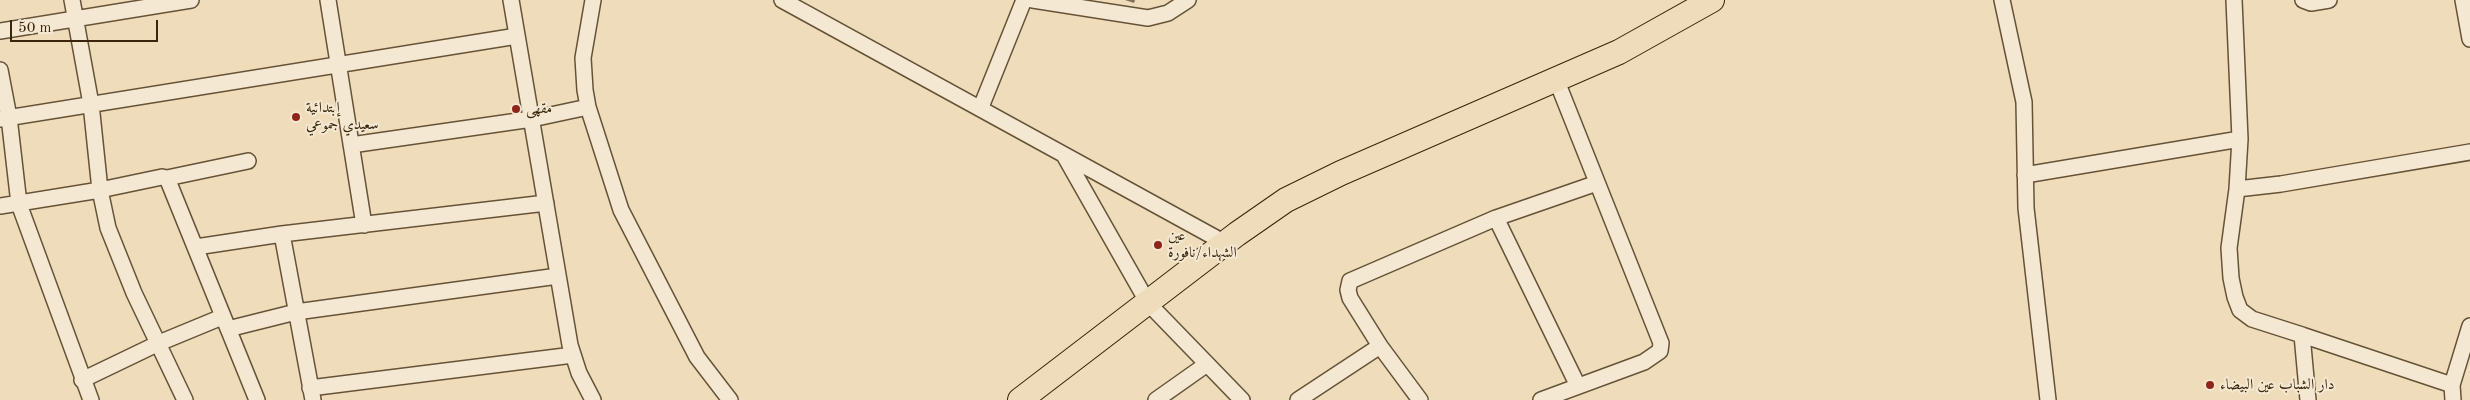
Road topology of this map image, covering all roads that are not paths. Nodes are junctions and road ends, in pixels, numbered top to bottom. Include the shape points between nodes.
1 (72, 0) edge
2 (191, 0) edge
3 (328, 0) edge
4 (511, 0) edge
5 (594, 0) edge
6 (782, 0) edge
7 (1024, 0) edge
8 (1033, 0) edge
9 (1188, 0) edge
10 (1712, 0) edge
11 (2002, 0) edge
12 (2234, 0) edge
13 (2303, 0) edge
14 (2329, 0) edge
15 (2463, 0) edge
16 (76, 18) junction
17 (0, 31) edge
18 (517, 36) junction
19 (2470, 39) edge
20 (338, 64) junction
21 (0, 70) edge
22 (1556, 80) junction
23 (91, 104) junction
24 (588, 107) junction
25 (982, 108) junction
26 (4, 118) edge
27 (532, 119) junction
28 (2240, 139) junction
29 (351, 146) junction
30 (2470, 152) edge
31 (1064, 153) junction
32 (248, 161) dead end
33 (2025, 175) junction
34 (167, 178) junction
35 (1597, 183) junction
36 (2237, 189) junction
37 (100, 190) junction
38 (546, 203) junction
39 (19, 204) junction
40 (0, 206) edge
41 (1496, 218) junction
42 (364, 225) junction
43 (282, 234) junction
44 (1225, 243) junction
45 (196, 247) junction
46 (558, 276) junction
47 (1148, 303) junction
48 (296, 312) junction
49 (225, 323) junction
50 (2470, 326) edge
51 (2302, 335) junction
52 (159, 343) junction
53 (1380, 346) junction
54 (573, 356) junction
55 (1207, 364) junction
56 (82, 380) junction
57 (1578, 386) junction
58 (2452, 392) edge
59 (311, 394) edge
60 (91, 400) edge
61 (185, 400) edge
62 (256, 400) edge
63 (593, 400) edge
64 (730, 400) edge
65 (1020, 400) edge
66 (1156, 400) edge
67 (1242, 400) edge
68 (1298, 400) edge
69 (1420, 400) edge
70 (1542, 400) edge
71 (2048, 400) edge
72 (2308, 400) edge

1 - 16 street
2 - 16 street
3 - 20 street
4 - 18 street
5 - 24 street via 583,72
6 - 25 street
7 - 25 street
8 - 9 street via 1148,18 1168,13
10 - 22 main road via 1619,52
11 - 33 street via 2024,102
12 - 28 street
13 - 14 street via 2312,3
15 - 19 street
16 - 17 street
16 - 23 street
18 - 20 street
18 - 27 street
20 - 23 street
20 - 29 street
21 - 26 street
22 - 35 street
22 - 44 main road via 1341,172 1286,200
23 - 26 street
23 - 37 street
24 - 27 street
24 - 64 street via 628,223 698,357
25 - 31 street
26 - 39 street
27 - 29 street
27 - 38 street
28 - 33 street
28 - 36 street
29 - 42 street
30 - 36 street
31 - 44 street
31 - 47 street
32 - 34 street
33 - 71 street
34 - 37 street
34 - 45 street
35 - 41 street
35 - 57 street via 1661,343 1660,351 1644,362
36 - 51 street via 2229,248 2231,278 2240,310 2252,319
37 - 39 street
37 - 52 street via 108,228 134,293
38 - 42 street
38 - 46 street
39 - 40 street
39 - 56 street
41 - 53 street via 1350,281 1350,298
41 - 57 street
42 - 43 street
43 - 45 street
43 - 48 street
44 - 47 main road
45 - 49 street
46 - 48 street
46 - 54 street
47 - 55 street
47 - 65 main road
48 - 49 street
48 - 59 street
49 - 52 street
49 - 62 street
50 - 58 street
51 - 58 street
51 - 72 street
52 - 56 street
52 - 61 street
53 - 68 street
53 - 69 street
54 - 59 street
54 - 63 street
55 - 66 street
55 - 67 street
56 - 60 street
57 - 70 street

